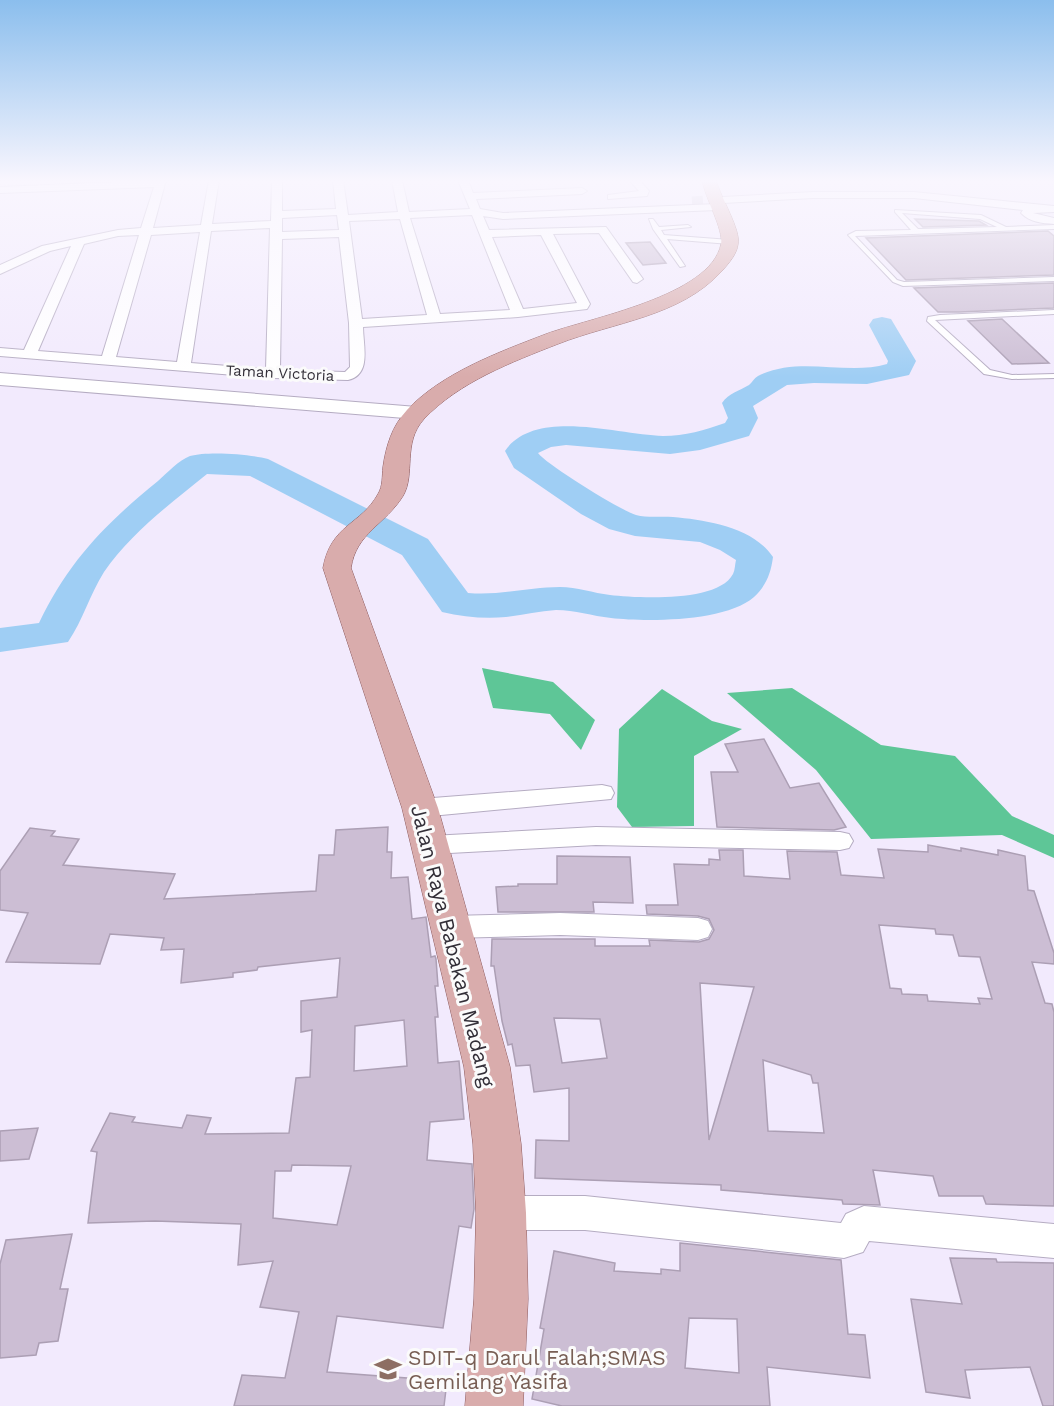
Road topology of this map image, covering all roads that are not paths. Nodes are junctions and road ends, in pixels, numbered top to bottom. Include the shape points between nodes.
1 (57, 246) edge
2 (77, 246) edge
3 (142, 246) edge
4 (203, 246) edge
5 (276, 246) edge
6 (346, 246) edge
7 (413, 246) edge
8 (490, 246) edge
9 (553, 246) edge
10 (614, 246) edge
11 (669, 246) edge
12 (729, 246) edge
13 (861, 246) edge
14 (682, 266) dead end
15 (1, 271) edge
16 (637, 279) dead end
17 (1054, 279) edge
18 (1054, 312) edge
19 (518, 313) junction
20 (435, 318) junction
21 (356, 322) junction
22 (0, 352) edge
23 (29, 355) junction
24 (108, 361) junction
25 (183, 367) junction
26 (273, 374) junction
27 (1054, 376) edge
28 (0, 379) edge
29 (417, 412) junction
30 (602, 793) dead end
31 (426, 827) junction
32 (840, 841) dead end
33 (451, 927) junction
34 (698, 929) dead end
35 (501, 1213) junction
36 (1054, 1241) edge
37 (494, 1406) edge

1 - 15 street
2 - 23 street
3 - 24 street
4 - 25 street
5 - 26 street
6 - 21 street
7 - 20 street
8 - 19 street
9 - 19 street via 584,303 576,308
10 - 16 street
11 - 14 lane
12 - 29 main road via 716,266 668,302 567,333 513,356 461,381
13 - 17 lane via 895,281 903,284
18 - 27 lane via 931,319 987,372 1004,377
19 - 20 street
20 - 21 street
21 - 26 street, Taman Victoria via 354,372 337,377
22 - 23 street, Taman Victoria
23 - 24 street, Taman Victoria
24 - 25 street, Taman Victoria
25 - 26 street, Taman Victoria
28 - 29 street
29 - 31 main road, Jalan Raya Babakan Madang via 397,447 393,491 383,508 340,547 337,568
30 - 31 street
31 - 32 street via 544,838
31 - 33 main road, Jalan Raya Babakan Madang
33 - 34 street via 560,924
33 - 35 main road, Jalan Raya Babakan Madang via 488,1067
35 - 36 street via 585,1213 844,1241 851,1240 864,1223
35 - 37 main road, Jalan Raya Babakan Madang via 501,1299

